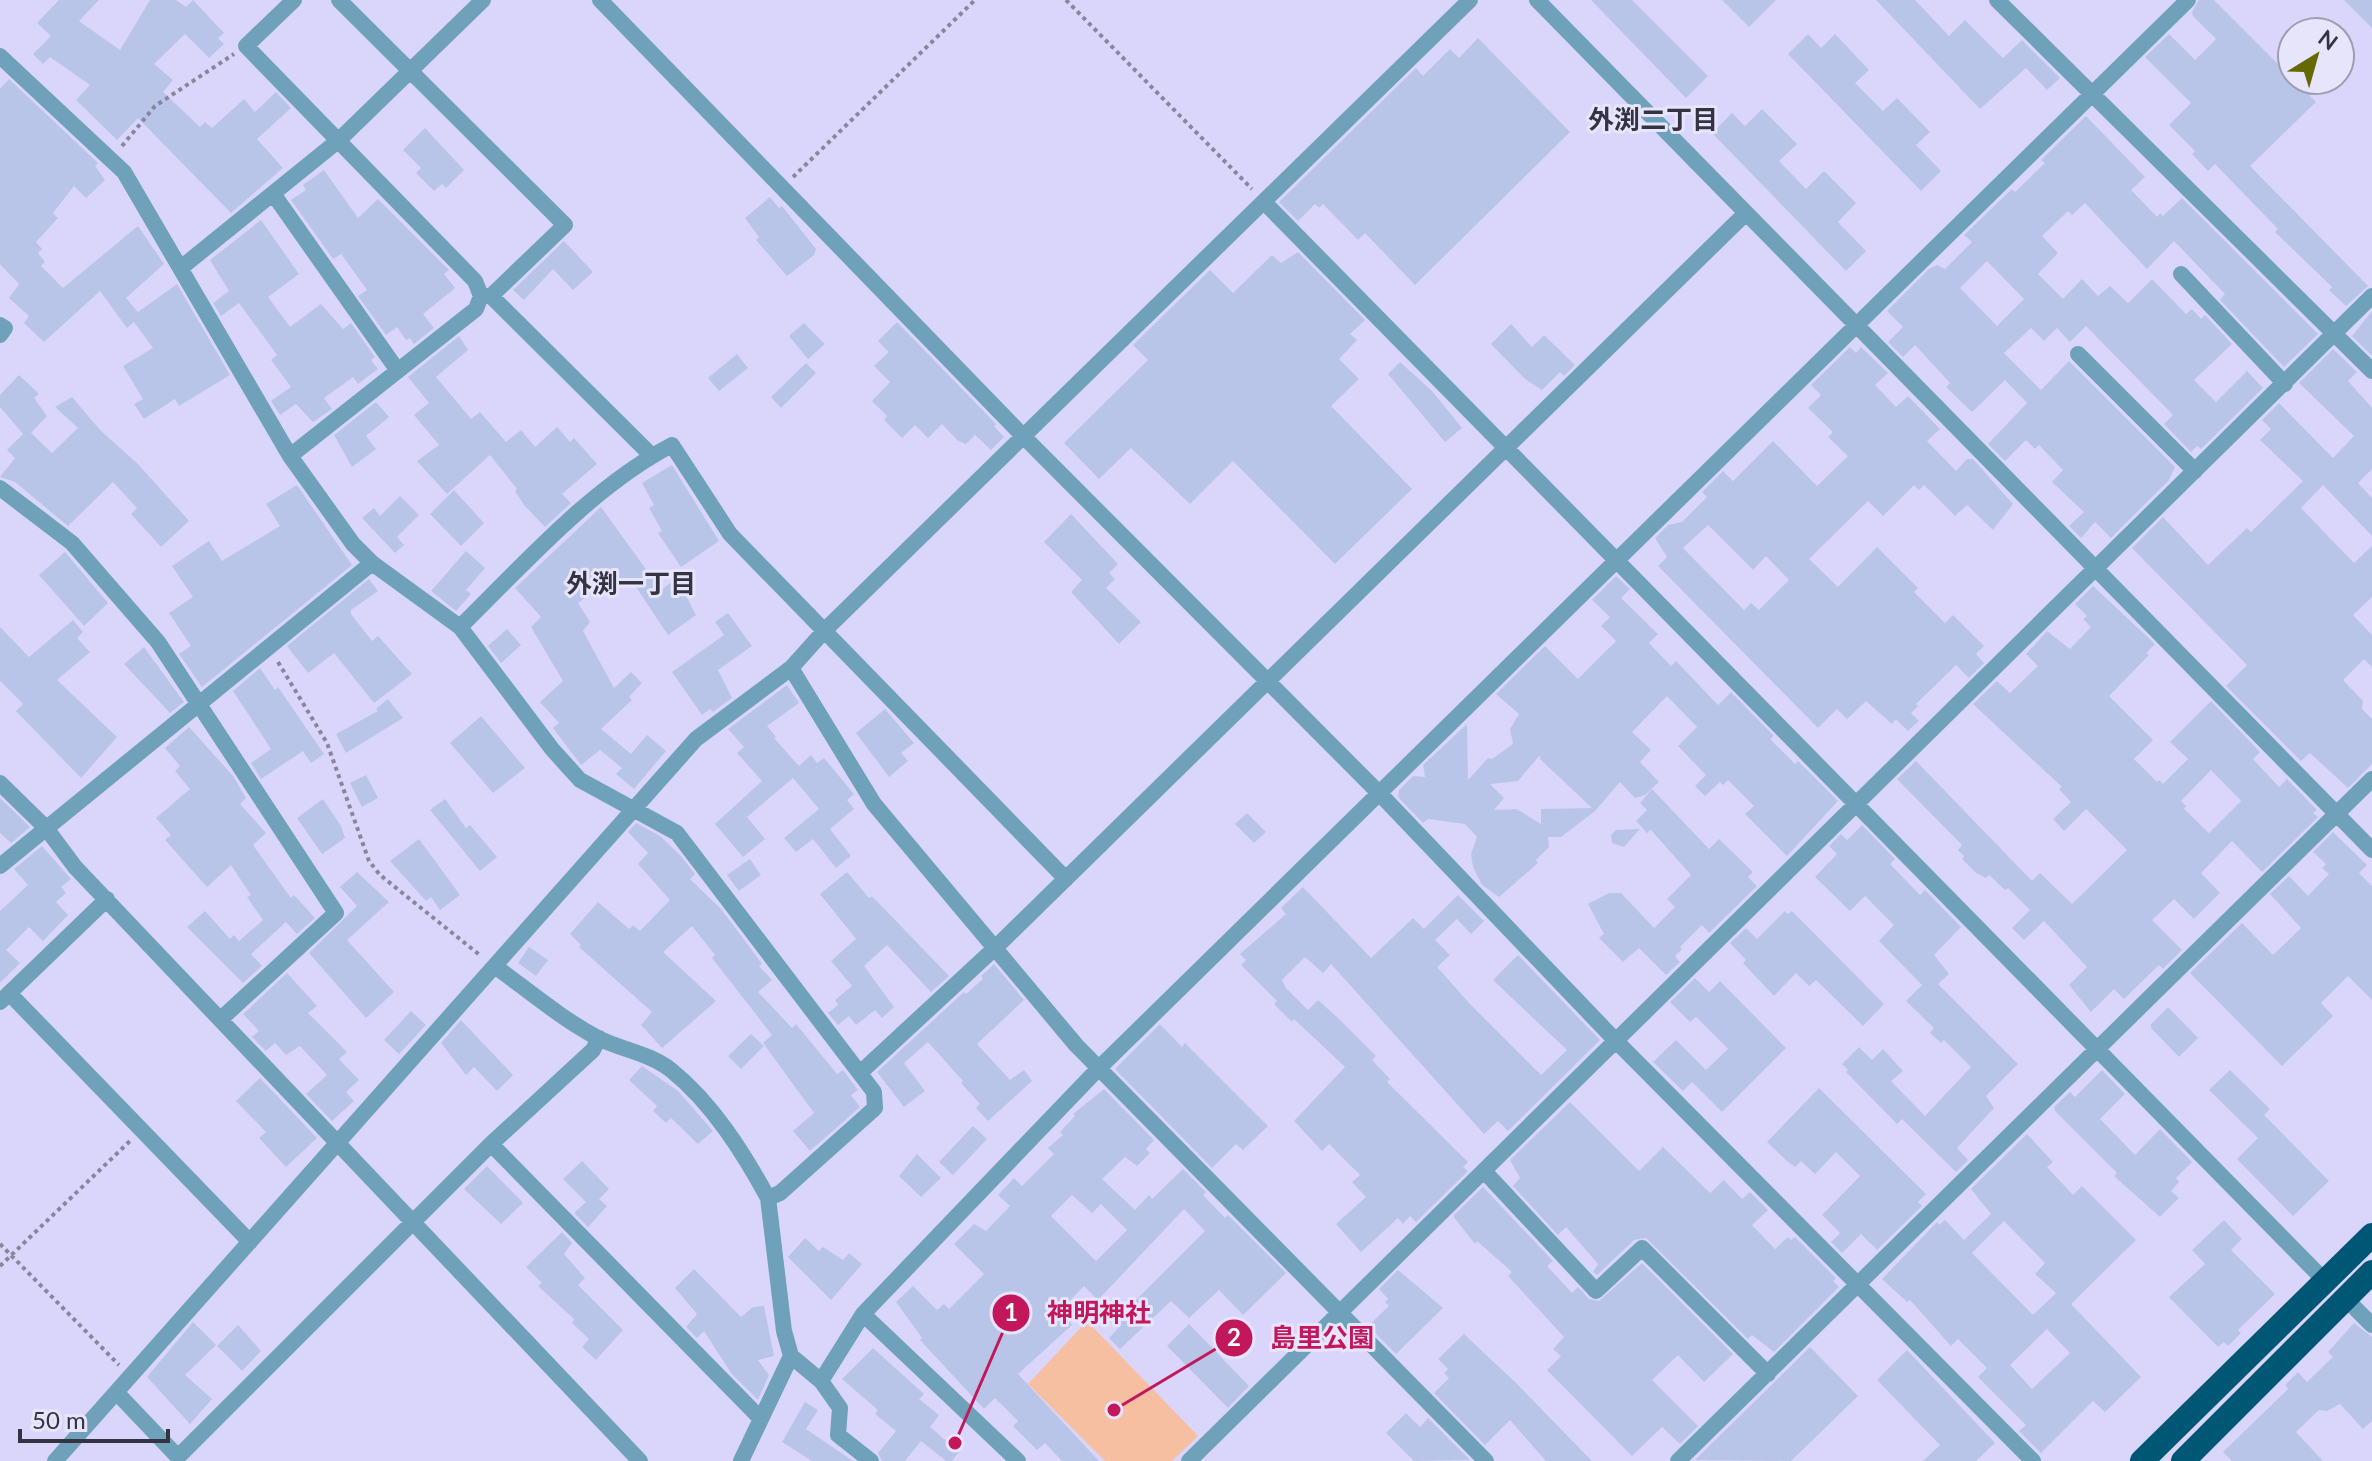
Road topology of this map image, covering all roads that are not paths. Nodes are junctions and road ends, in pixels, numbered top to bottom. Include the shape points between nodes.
1 (294, 0) edge
2 (339, 0) edge
3 (483, 0) edge
4 (600, 0) edge
5 (1470, 0) edge
6 (1537, 0) edge
7 (1997, 0) edge
8 (2188, 0) edge
9 (0, 56) edge
10 (411, 72) junction
11 (2090, 95) junction
12 (339, 140) junction
13 (274, 195) junction
14 (1264, 202) junction
15 (1746, 213) junction
16 (182, 267) junction
17 (2181, 274) dead end
18 (486, 296) junction
19 (2372, 296) edge
20 (1855, 323) junction
21 (0, 325) edge
22 (2334, 332) junction
23 (0, 335) edge
24 (2078, 354) dead end
25 (398, 371) junction
26 (2372, 371) edge
27 (2285, 384) junction
28 (1024, 437) junction
29 (1506, 445) junction
30 (290, 456) junction
31 (652, 456) junction
32 (2195, 471) junction
33 (0, 488) edge
34 (1618, 558) junction
35 (372, 563) junction
36 (2097, 570) junction
37 (460, 627) junction
38 (826, 629) junction
39 (791, 668) junction
40 (1268, 683) junction
41 (198, 706) junction
42 (2372, 779) edge
43 (0, 783) edge
44 (1380, 794) junction
45 (1857, 806) junction
46 (632, 808) junction
47 (2336, 814) junction
48 (46, 828) junction
49 (2372, 850) edge
50 (0, 866) edge
51 (1066, 879) junction
52 (107, 899) junction
53 (995, 948) junction
54 (496, 967) junction
55 (5, 997) edge
56 (222, 1018) junction
57 (599, 1038) junction
58 (1616, 1041) junction
59 (2097, 1048) junction
60 (1098, 1069) junction
61 (861, 1072) junction
62 (336, 1140) junction
63 (491, 1144) junction
64 (1484, 1171) junction
65 (768, 1198) junction
66 (413, 1224) junction
67 (2372, 1235) edge
68 (250, 1242) junction
69 (2372, 1272) edge
70 (2325, 1281) junction
71 (1858, 1287) junction
72 (2345, 1298) junction
73 (1340, 1313) junction
74 (863, 1314) junction
75 (2372, 1325) edge
76 (791, 1356) junction
77 (1768, 1374) junction
78 (821, 1381) junction
79 (117, 1393) junction
80 (761, 1419) junction
81 (55, 1461) edge
82 (640, 1461) edge
83 (741, 1461) edge
84 (871, 1461) edge
85 (1018, 1461) edge
86 (1189, 1461) edge
87 (1486, 1461) edge
88 (1678, 1461) edge
89 (2033, 1461) edge
90 (2142, 1461) edge
91 (2183, 1461) edge

1 - 12 street via 246,46
2 - 10 street
3 - 10 street
4 - 28 street
5 - 14 street
6 - 15 street
7 - 11 street
8 - 11 street
9 - 16 street via 112,158
10 - 12 street
10 - 18 street via 565,225
11 - 20 street
11 - 22 street
12 - 13 street
12 - 18 street
13 - 16 street
13 - 25 street
14 - 28 street
14 - 29 street
15 - 20 street
15 - 29 street
16 - 30 street
17 - 27 street
18 - 25 street
18 - 31 street
19 - 22 street
20 - 34 street
20 - 36 street
21 - 23 street via 5,328
22 - 26 street
22 - 27 street
24 - 32 street
25 - 30 street
27 - 32 street
28 - 38 street
28 - 40 street
29 - 34 street
29 - 40 street
30 - 35 street
31 - 37 street via 578,514
31 - 38 street via 672,445 730,534
32 - 36 street
33 - 41 street via 72,543 158,642
34 - 44 street
34 - 45 street
35 - 37 street
35 - 41 street
36 - 45 street
36 - 47 street
37 - 46 street via 580,780
38 - 39 street
38 - 51 street
39 - 46 street via 696,739
39 - 53 street via 874,804
40 - 44 street
40 - 51 street
41 - 48 street
41 - 56 street via 336,913
42 - 47 street
43 - 48 street
44 - 58 street
44 - 60 street
45 - 58 street
45 - 59 street
46 - 54 street
46 - 61 street via 677,833
47 - 49 street
47 - 59 street
48 - 50 street
48 - 52 street
51 - 53 street
52 - 55 street
52 - 56 street
53 - 60 street
53 - 61 street
54 - 57 street
54 - 62 street
55 - 68 street
56 - 62 street
57 - 63 street via 593,1050
57 - 65 street via 671,1070 710,1110
58 - 64 street
58 - 71 street
59 - 70 street
59 - 71 street
60 - 73 street
60 - 74 street
61 - 65 street via 874,1092 875,1108
62 - 66 street
62 - 68 street
63 - 66 street
63 - 80 street
64 - 73 street
64 - 77 street via 1596,1291 1642,1248
65 - 76 street
66 - 79 street via 178,1457
66 - 82 street
67 - 70 highway
68 - 79 street
69 - 72 highway
70 - 90 highway
71 - 77 street
71 - 89 street
72 - 75 street
72 - 91 highway
73 - 86 street
73 - 87 street
74 - 78 street
74 - 85 street
76 - 78 street
76 - 80 street
77 - 88 street
78 - 84 street via 840,1408 838,1435
79 - 81 street
80 - 83 street

